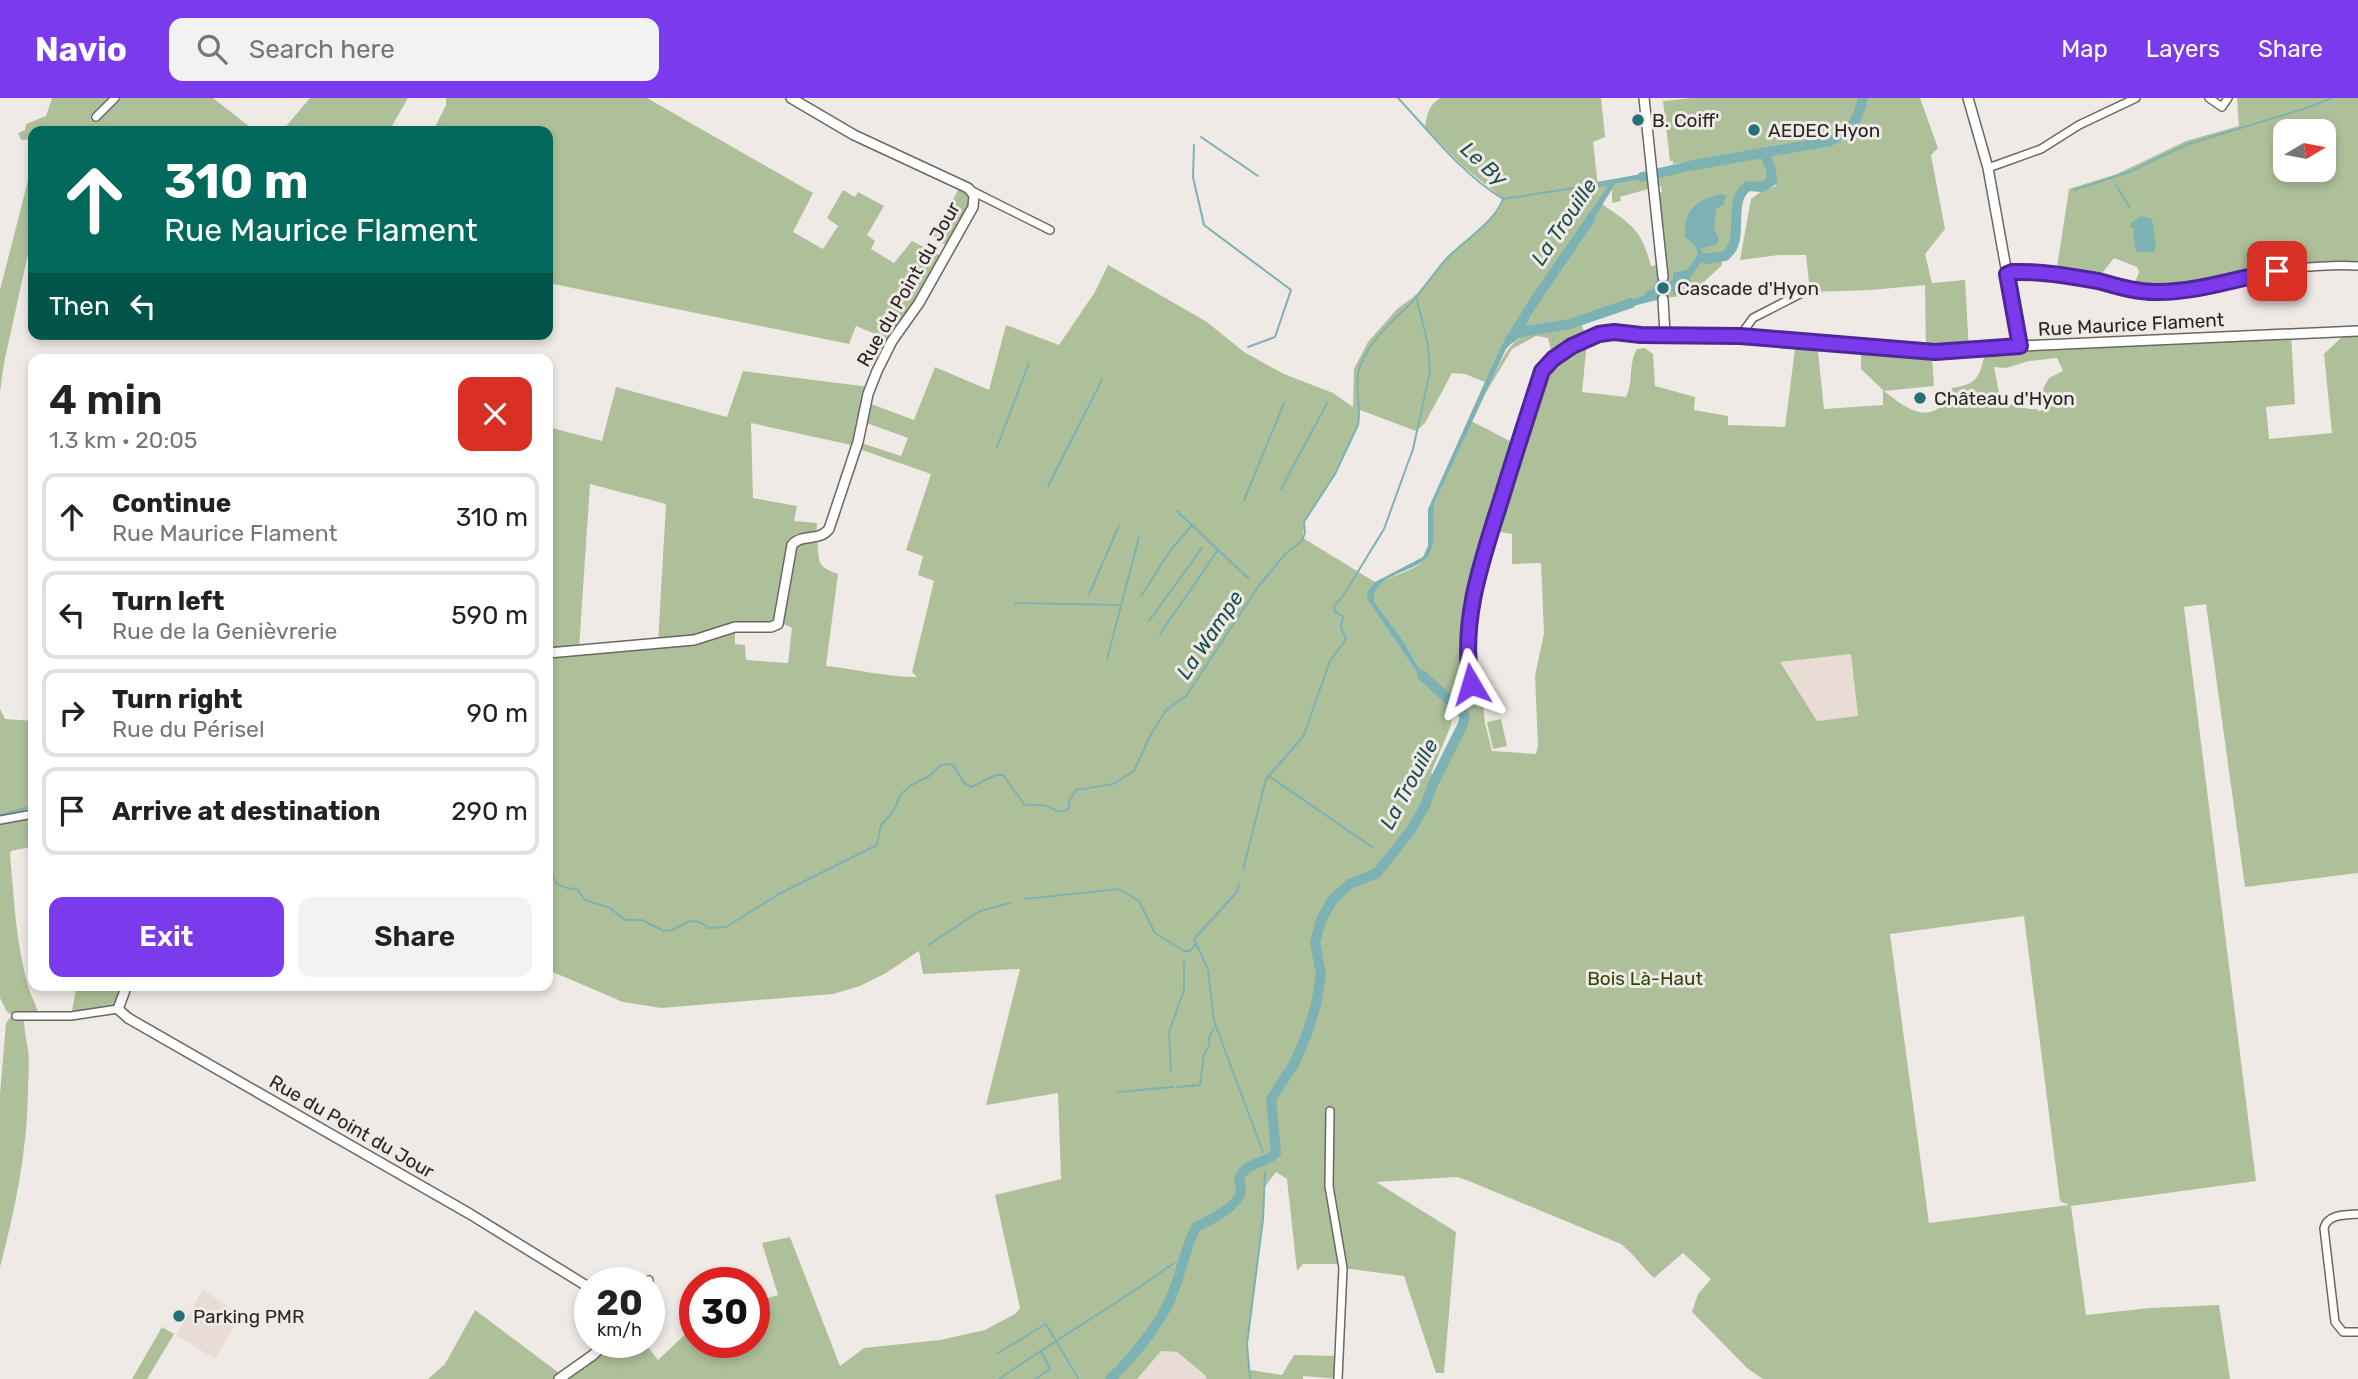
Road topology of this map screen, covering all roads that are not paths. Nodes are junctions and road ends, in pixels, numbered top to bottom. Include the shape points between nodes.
1 (115, 98) edge
2 (791, 98) edge
3 (1644, 98) edge
4 (1968, 98) edge
5 (2136, 98) edge
6 (2209, 98) edge
7 (2228, 98) edge
8 (96, 117) dead end
9 (1988, 168) junction
10 (971, 190) junction
11 (1050, 230) dead end
12 (2358, 266) edge
13 (2007, 274) junction
14 (1663, 277) dead end
15 (1800, 294) dead end
16 (1663, 299) dead end
17 (2358, 331) edge
18 (1665, 334) junction
19 (1740, 336) junction
20 (2020, 346) junction
21 (553, 653) edge
22 (1471, 684) dead end
23 (28, 815) edge
24 (0, 820) edge
25 (125, 991) edge
26 (118, 1009) junction
27 (16, 1016) dead end
28 (1330, 1111) dead end
29 (2358, 1214) edge
30 (574, 1278) edge
31 (2358, 1332) edge
32 (589, 1358) edge
33 (559, 1379) edge
34 (1338, 1379) edge

1 - 8 street
2 - 10 street, Rue du Point du Jour via 854,135
3 - 14 street
4 - 9 street
5 - 9 street via 2041,149
6 - 7 street via 2222,107
9 - 13 street
10 - 11 street
10 - 21 street, Rue du Point du Jour via 973,206 919,303 892,341 870,387 858,442 829,529 792,545 778,624 735,627 694,640
12 - 13 street via 2277,271 2195,289 2155,292 2050,273
13 - 20 street
15 - 19 street via 1753,316
16 - 18 street
17 - 20 street, Rue Maurice Flament
18 - 19 street, Rue Maurice Flament
18 - 22 street, Rue Maurice Flament via 1606,332 1572,346 1542,371 1484,551 1467,642
19 - 20 street, Rue Maurice Flament via 1935,352
23 - 24 street
25 - 26 street
26 - 27 street via 71,1016
26 - 30 street, Rue du Point du Jour
28 - 34 street via 1329,1186 1343,1268
29 - 31 street via 2331,1218 2324,1228 2336,1322 2343,1332
32 - 33 street

